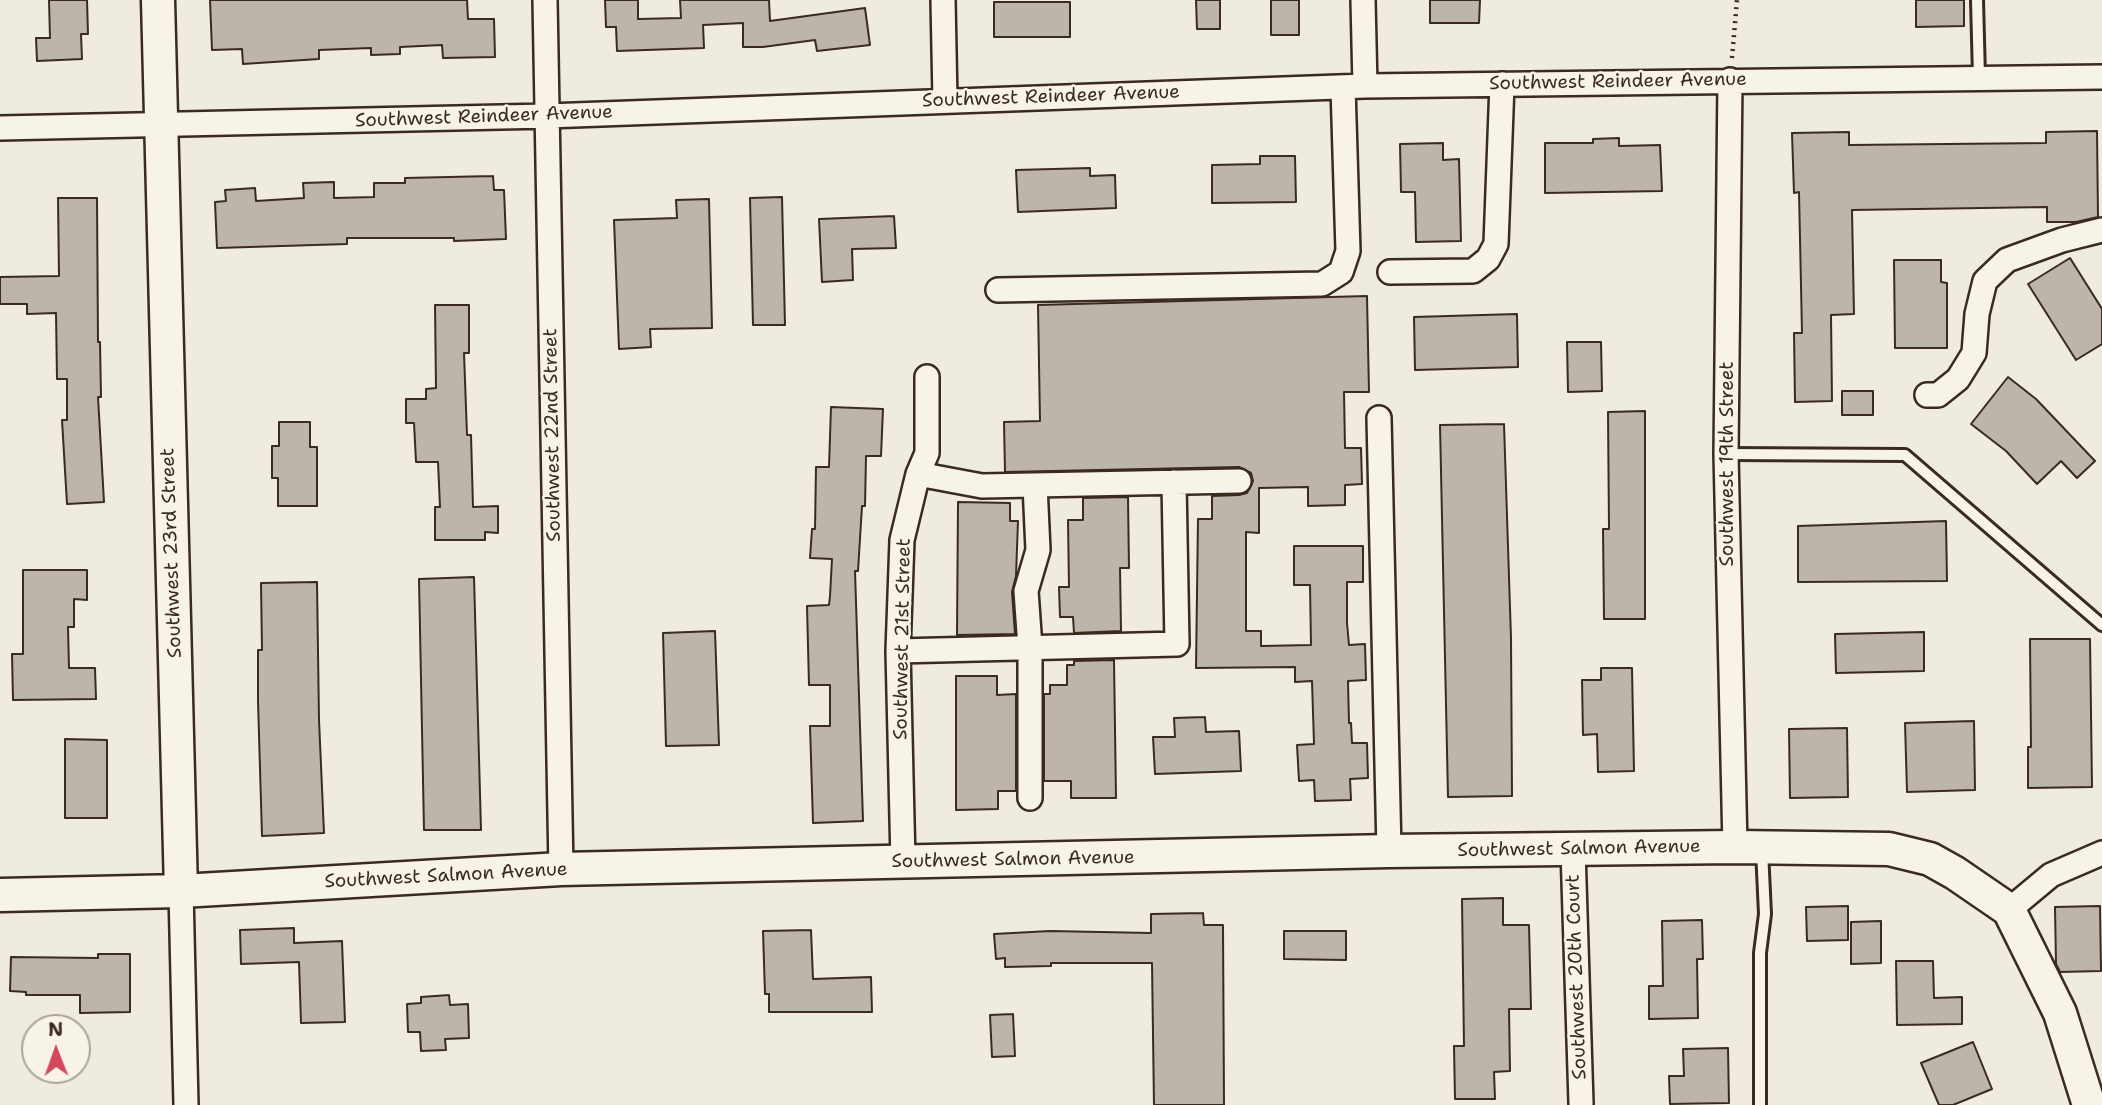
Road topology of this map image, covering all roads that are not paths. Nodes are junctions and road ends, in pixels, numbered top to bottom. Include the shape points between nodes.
1 (158, 0) edge
2 (545, 0) edge
3 (943, 0) edge
4 (1363, 0) edge
5 (1977, 0) edge
6 (1979, 77) junction
7 (2102, 77) edge
8 (1730, 80) junction
9 (1503, 84) junction
10 (1354, 87) junction
11 (945, 100) junction
12 (547, 116) junction
13 (161, 125) junction
14 (0, 128) edge
15 (2102, 230) edge
16 (1390, 272) dead end
17 (998, 289) dead end
18 (927, 377) dead end
19 (1927, 395) dead end
20 (1378, 418) dead end
21 (1726, 454) junction
22 (918, 474) junction
23 (1238, 481) dead end
24 (1174, 482) junction
25 (1035, 485) junction
26 (2102, 625) edge
27 (1030, 647) junction
28 (898, 651) junction
29 (1030, 798) dead end
30 (1749, 848) junction
31 (1573, 850) junction
32 (1388, 851) junction
33 (2102, 853) edge
34 (903, 862) junction
35 (561, 869) junction
36 (181, 891) junction
37 (0, 895) edge
38 (2009, 910) junction
39 (1581, 1103) dead end
40 (186, 1105) edge
41 (1760, 1105) edge
42 (2089, 1105) edge

1 - 13 main road, Southwest 23rd Street
2 - 12 street, Southwest 22nd Street
3 - 11 street
4 - 10 street
5 - 6 lane
6 - 7 street, Southwest Reindeer Avenue
6 - 8 street, Southwest Reindeer Avenue
8 - 9 street, Southwest Reindeer Avenue
8 - 21 street, Southwest 19th Street
9 - 10 street, Southwest Reindeer Avenue
9 - 16 street via 1496,244 1488,259 1474,271
10 - 11 street, Southwest Reindeer Avenue
10 - 17 street via 1349,251 1341,272 1322,284
11 - 12 street, Southwest Reindeer Avenue
12 - 13 street, Southwest Reindeer Avenue
12 - 35 street, Southwest 22nd Street
13 - 14 street, Southwest Reindeer Avenue
13 - 36 main road, Southwest 23rd Street
15 - 19 street via 2007,260 1985,281 1974,354 1958,379 1938,395
18 - 22 street, Southwest 21st Street via 927,453
20 - 32 street
21 - 26 lane via 1905,455
21 - 30 street, Southwest 19th Street
22 - 25 street via 982,486
22 - 28 street, Southwest 21st Street via 902,540
23 - 24 street
24 - 25 street
24 - 27 street via 1177,644
25 - 27 street via 1038,550 1026,591
27 - 28 street
27 - 29 street
28 - 34 street, Southwest 21st Street
30 - 31 main road, Southwest Salmon Avenue
30 - 38 main road, Southwest Salmon Avenue via 1889,849 1930,859
30 - 41 lane via 1765,914 1760,953
31 - 32 main road, Southwest Salmon Avenue
31 - 39 street, Southwest 20th Court
32 - 34 main road, Southwest Salmon Avenue
33 - 38 street via 2051,875
34 - 35 main road, Southwest Salmon Avenue
35 - 36 main road, Southwest Salmon Avenue
36 - 37 main road, Southwest Salmon Avenue
36 - 40 street, Southwest 23rd Street
38 - 42 main road, Southwest Salmon Avenue via 2060,1013

